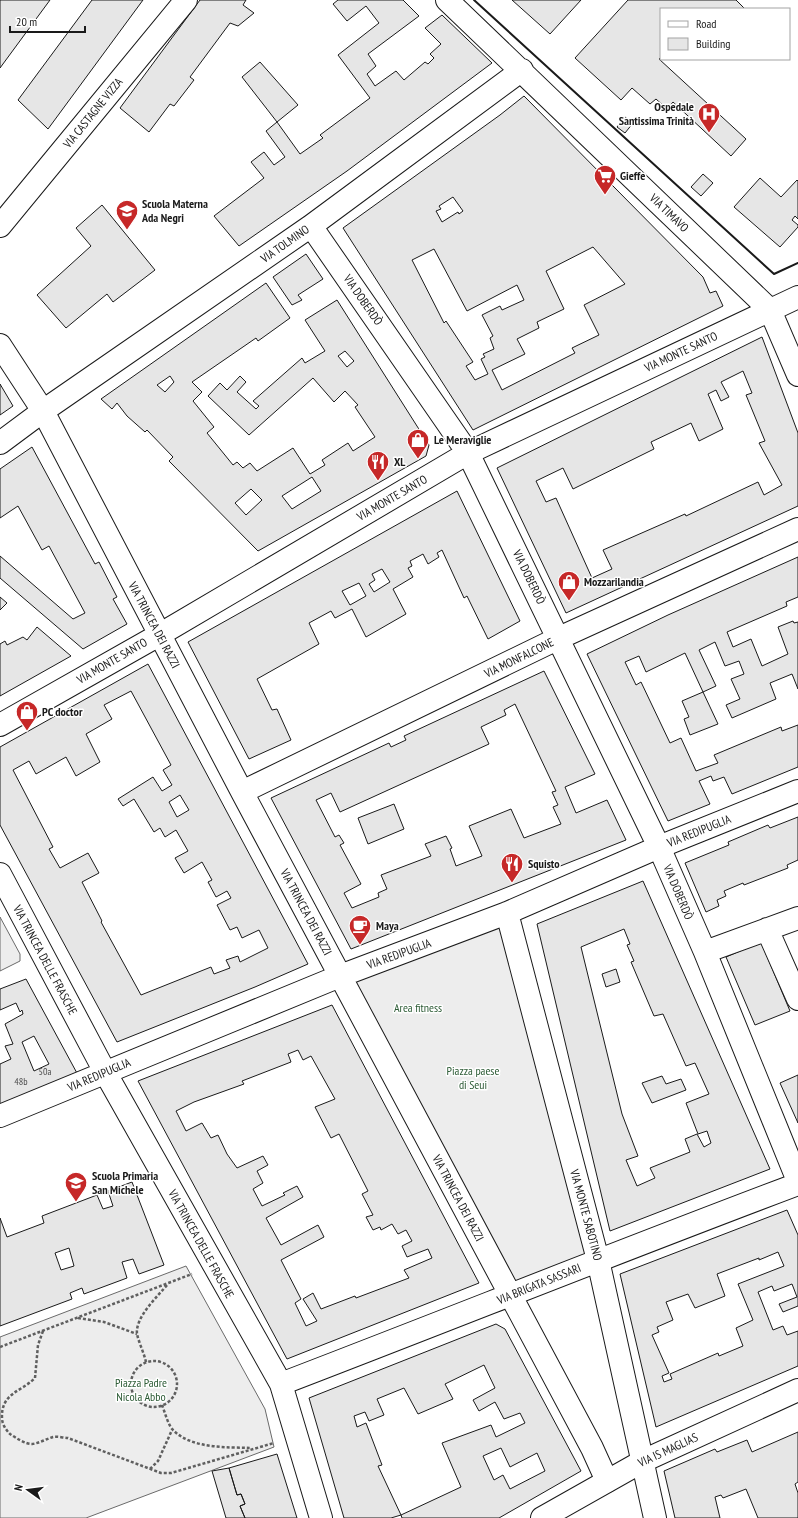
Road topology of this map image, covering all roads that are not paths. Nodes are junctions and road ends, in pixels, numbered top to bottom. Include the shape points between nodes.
1 (186, 0) edge
2 (447, 0) edge
3 (522, 70) junction
4 (0, 226) edge
5 (312, 226) junction
6 (798, 296) edge
7 (770, 310) junction
8 (0, 345) edge
9 (798, 375) edge
10 (44, 412) junction
11 (0, 443) edge
12 (468, 454) junction
13 (798, 530) edge
14 (159, 634) junction
15 (559, 638) junction
16 (0, 725) edge
17 (798, 791) edge
18 (242, 792) junction
19 (659, 846) junction
20 (0, 874) edge
21 (507, 914) junction
22 (798, 918) edge
23 (767, 929) junction
24 (705, 952) junction
25 (340, 976) junction
26 (798, 999) edge
27 (105, 1072) junction
28 (0, 1116) edge
29 (798, 1181) edge
30 (798, 1184) edge
31 (598, 1260) junction
32 (510, 1296) junction
33 (281, 1384) junction
34 (798, 1390) edge
35 (643, 1461) junction
36 (606, 1481) junction
37 (321, 1518) edge
38 (542, 1518) edge
39 (655, 1518) edge

1 - 4 street, VIA CASTAGNE VIZZA
2 - 3 street, VIA TIMAVO
3 - 5 street, VIA TOLMINO
3 - 7 street, VIA TIMAVO
5 - 10 street, VIA TOLMINO
5 - 12 street, VIA DOBERDÒ
6 - 7 street, VIA MONTE SANTO
7 - 9 street, VIA TIMAVO
7 - 12 street, VIA MONTE SANTO
8 - 10 street, VIA TRINCEA DEI RAZZI
10 - 11 street, VIA TOLMINO
10 - 14 street, VIA TRINCEA DEI RAZZI
12 - 14 street, VIA MONTE SANTO
12 - 15 street, VIA DOBERDÒ
13 - 15 street, VIA MONFALCONE
14 - 16 street, VIA MONTE SANTO
14 - 18 street, VIA TRINCEA DEI RAZZI
15 - 18 street, VIA MONFALCONE
15 - 19 street, VIA DOBERDÒ
17 - 19 street, VIA REDIPUGLIA
18 - 25 street, VIA TRINCEA DEI RAZZI
19 - 21 street, VIA REDIPUGLIA
19 - 24 street, VIA DOBERDÒ
20 - 27 street, VIA TRINCEA DELLE FRASCHE
21 - 25 street, VIA REDIPUGLIA
21 - 31 street, VIA MONTE SABOTINO
22 - 23 street
23 - 24 street
23 - 26 street
24 - 29 street, VIA DOBERDÒ
25 - 27 street, VIA REDIPUGLIA
25 - 32 street, VIA TRINCEA DEI RAZZI
27 - 28 street, VIA REDIPUGLIA
27 - 33 street, VIA TRINCEA DELLE FRASCHE
30 - 31 street, VIA BRIGATA SASSARI
31 - 32 street, VIA BRIGATA SASSARI
31 - 35 street, VIA MONTE SABOTINO
32 - 33 street, VIA BRIGATA SASSARI
32 - 36 street, VIA TRINCEA DEI RAZZI via 592,1448
33 - 37 street, VIA TRINCEA DELLE FRASCHE
34 - 35 street, VIA IS MAGLIAS
35 - 36 street, VIA IS MAGLIAS
35 - 39 street, VIA MONTE SABOTINO
36 - 38 street, VIA IS MAGLIAS

